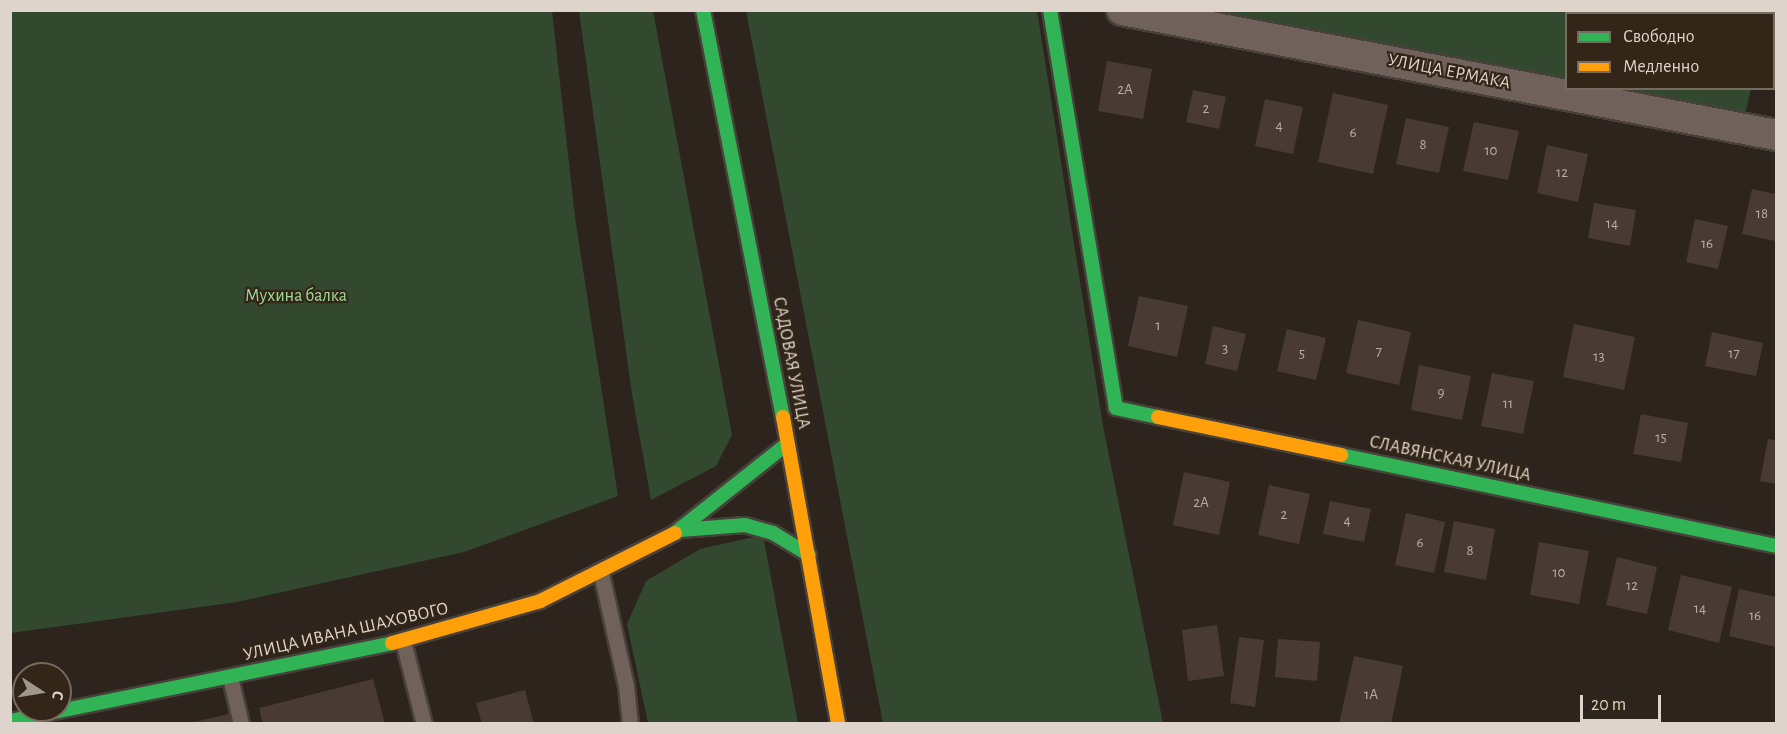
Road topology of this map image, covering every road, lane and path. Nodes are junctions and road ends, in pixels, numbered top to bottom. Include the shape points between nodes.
1 (704, 10) edge
2 (1050, 10) edge
3 (1122, 10) edge
4 (1775, 128) edge
5 (788, 444) junction
6 (680, 530) junction
7 (1776, 546) edge
8 (809, 555) junction
9 (601, 573) junction
10 (403, 641) junction
11 (230, 677) junction
12 (72, 710) edge
13 (241, 723) edge
14 (424, 723) edge
15 (630, 723) edge
16 (838, 723) edge

1 - 5 main road, САДОВАЯ УЛИЦА
2 - 7 main road, СЛАВЯНСКАЯ УЛИЦА via 1116,408
3 - 4 street, УЛИЦА ЕРМАКА
5 - 6 main road, УЛИЦА ИВАНА ШАХОВОГО
5 - 8 main road, САДОВАЯ УЛИЦА
6 - 8 main road via 745,525 773,533
6 - 9 main road, УЛИЦА ИВАНА ШАХОВОГО
8 - 16 main road, САДОВАЯ УЛИЦА
9 - 10 main road, УЛИЦА ИВАНА ШАХОВОГО via 540,601
9 - 15 lane via 626,686
10 - 11 main road, УЛИЦА ИВАНА ШАХОВОГО
10 - 14 lane
11 - 12 main road, УЛИЦА ИВАНА ШАХОВОГО
11 - 13 lane

